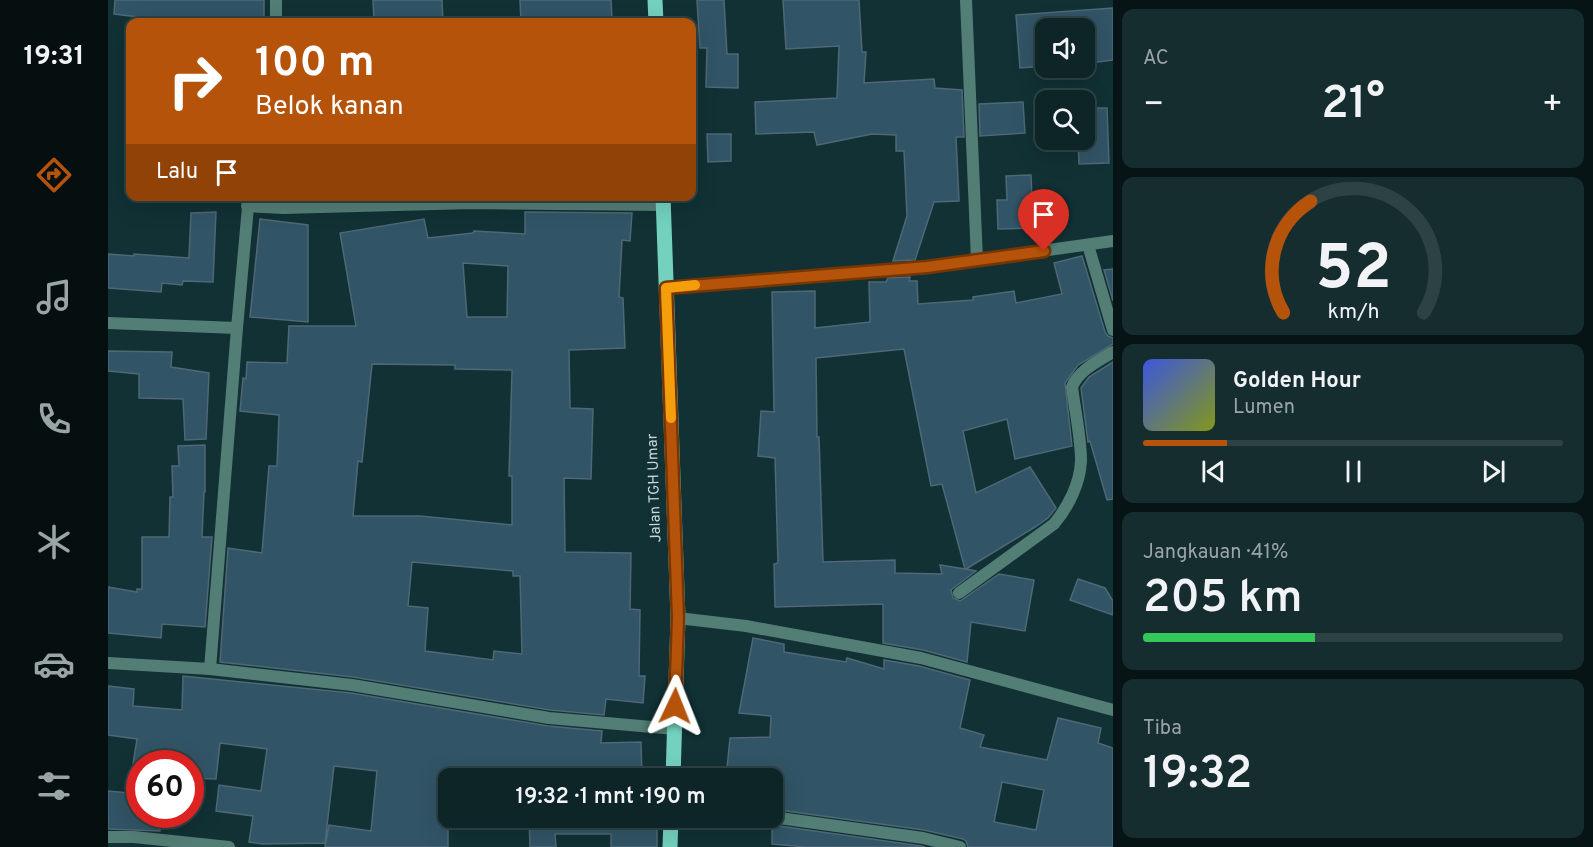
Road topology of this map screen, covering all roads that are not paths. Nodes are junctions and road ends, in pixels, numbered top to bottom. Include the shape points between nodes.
1 (276, 0) edge
2 (656, 0) edge
3 (966, 0) edge
4 (276, 18) edge
5 (656, 18) edge
6 (248, 201) edge
7 (663, 201) edge
8 (1113, 241) edge
9 (1089, 245) junction
10 (977, 260) junction
11 (666, 288) junction
12 (108, 323) edge
13 (237, 328) junction
14 (1113, 330) edge
15 (1113, 352) edge
16 (959, 594) dead end
17 (678, 618) junction
18 (108, 663) edge
19 (210, 669) junction
20 (1113, 710) edge
21 (675, 729) junction
22 (673, 768) edge
23 (783, 819) edge
24 (671, 828) edge
25 (108, 837) edge
26 (209, 846) edge
27 (229, 847) edge
28 (670, 847) edge
29 (960, 847) edge

1 - 4 street
2 - 5 main road
3 - 10 street
6 - 7 street via 283,208
6 - 13 street
7 - 11 main road, Jalan TGH Umar
8 - 9 street
9 - 10 street
9 - 14 street
10 - 11 street
11 - 17 main road, Jalan TGH Umar
12 - 13 street
13 - 19 street
15 - 16 street via 1090,366 1072,387 1081,462 1066,510 1054,524
17 - 20 street via 746,626 921,658
17 - 21 main road, Jalan TGH Umar
18 - 19 street
19 - 21 street via 397,691 549,718
21 - 22 main road, Jalan TGH Umar
23 - 29 street
24 - 28 main road
25 - 26 street
26 - 27 street

